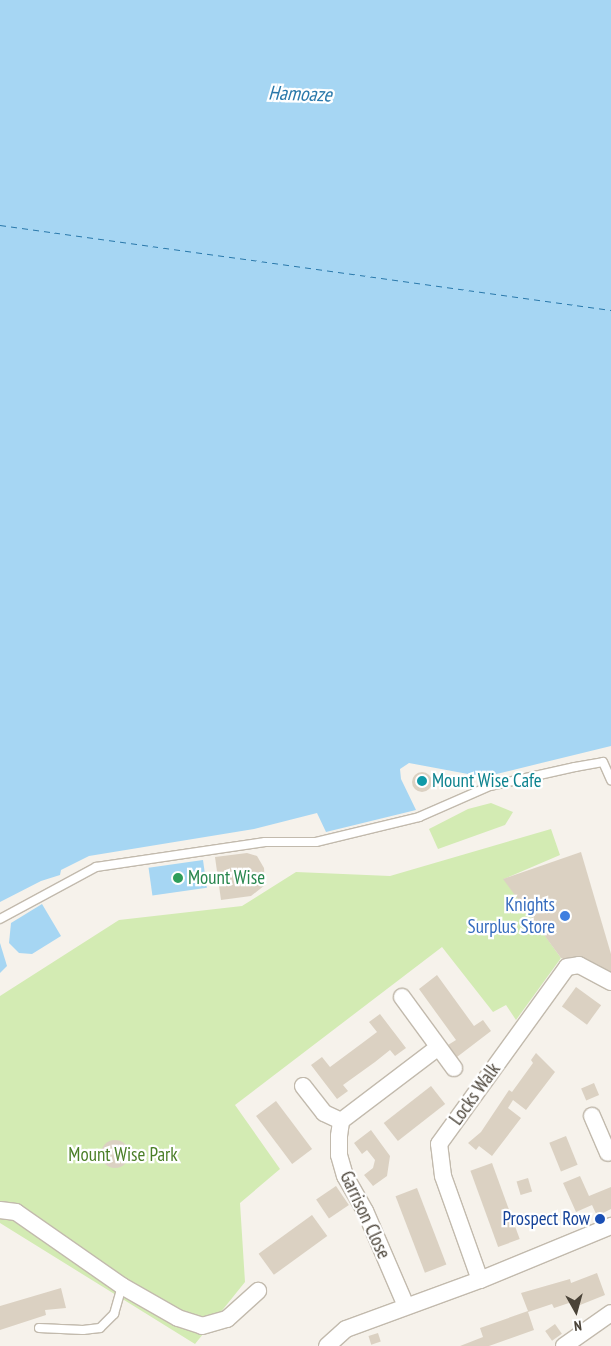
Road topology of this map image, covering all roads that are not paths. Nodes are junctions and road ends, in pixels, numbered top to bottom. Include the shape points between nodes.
1 (611, 780) edge
2 (0, 919) edge
3 (611, 982) edge
4 (402, 997) dead end
5 (437, 1048) junction
6 (454, 1068) dead end
7 (303, 1086) dead end
8 (592, 1116) dead end
9 (341, 1121) junction
10 (605, 1129) edge
11 (608, 1153) dead end
12 (0, 1210) edge
13 (610, 1229) edge
14 (480, 1280) junction
15 (122, 1286) junction
16 (258, 1291) dead end
17 (406, 1306) junction
18 (611, 1313) edge
19 (39, 1328) dead end
20 (329, 1344) edge
21 (564, 1346) edge

1 - 2 lane via 603,762 490,786 419,816 316,842 265,842 96,867
3 - 14 street, Locks Walk via 579,965 567,967 439,1144 443,1176
4 - 5 street
5 - 6 street
5 - 9 street
7 - 9 street via 324,1113
8 - 10 street
9 - 17 street, Garrison Close via 339,1155 346,1176
10 - 11 street
12 - 15 street via 16,1212
13 - 14 street
14 - 17 street
15 - 16 street via 178,1318 202,1326 227,1319
15 - 19 lane via 114,1314 100,1328
17 - 20 street via 346,1329
18 - 21 street

